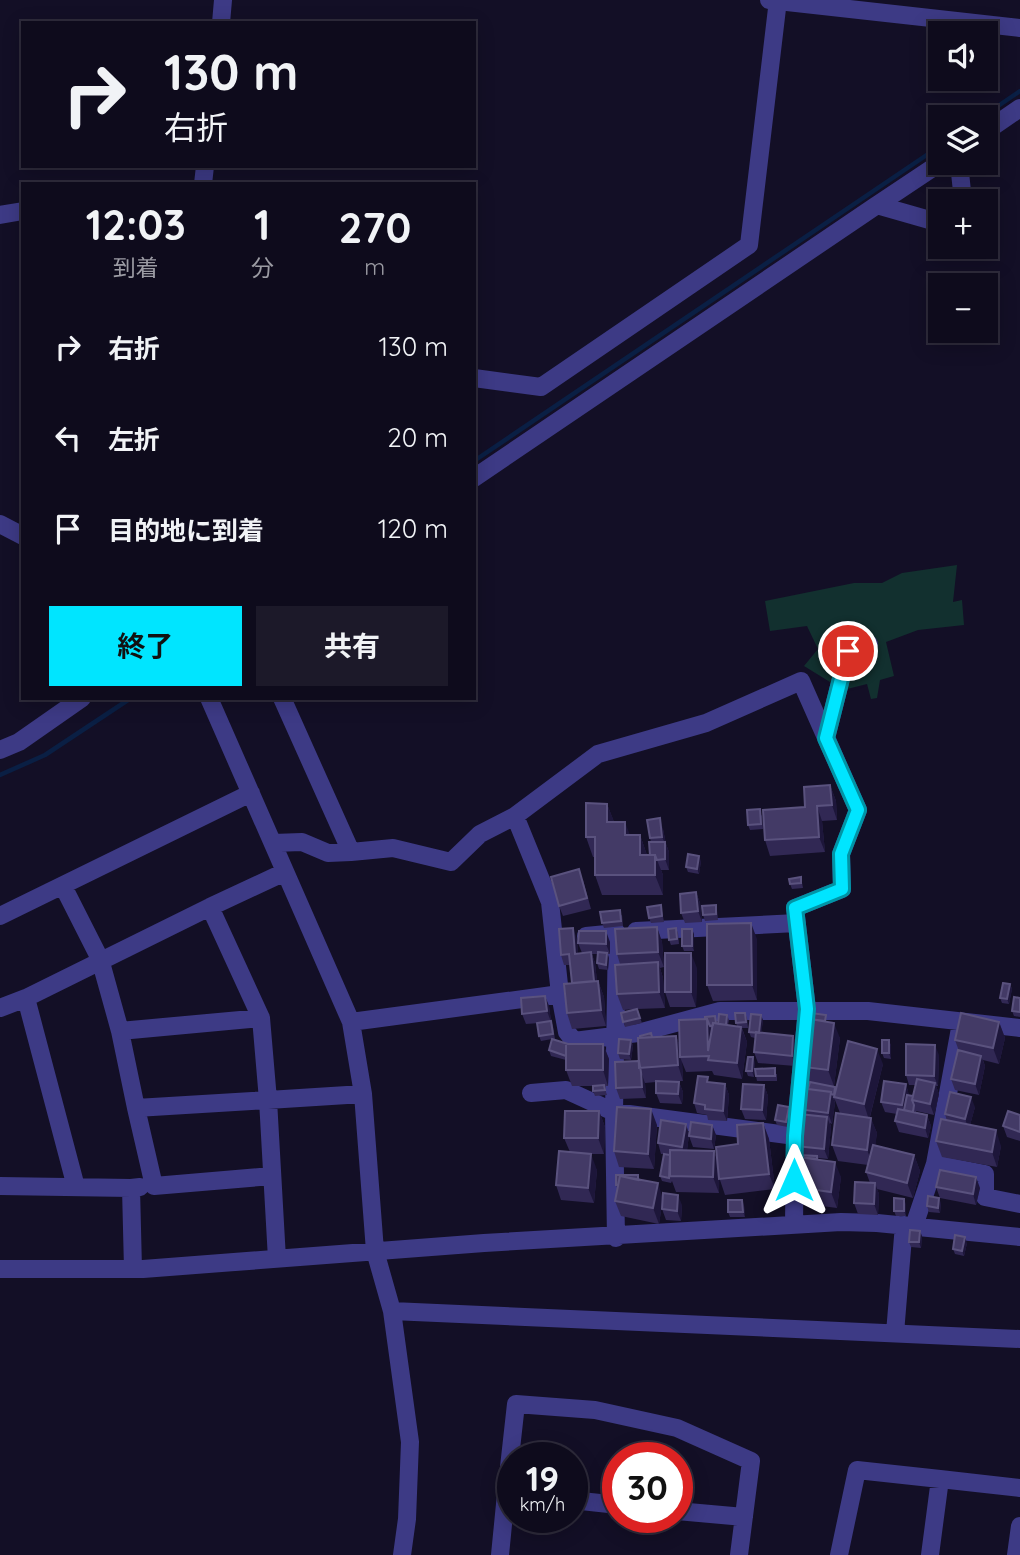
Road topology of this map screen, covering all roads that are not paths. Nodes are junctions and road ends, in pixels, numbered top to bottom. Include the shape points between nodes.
1 (223, 0) edge
2 (775, 0) edge
3 (221, 21) edge
4 (1020, 28) edge
5 (1020, 108) edge
6 (998, 123) edge
7 (928, 171) edge
8 (877, 205) junction
9 (21, 211) edge
10 (0, 215) edge
11 (928, 220) edge
12 (476, 378) edge
13 (476, 477) edge
14 (0, 524) edge
15 (21, 535) edge
16 (869, 644) dead end
17 (79, 700) edge
18 (210, 700) edge
19 (283, 700) edge
20 (826, 738) junction
21 (0, 750) edge
22 (251, 793) junction
23 (515, 816) junction
24 (273, 843) junction
25 (351, 852) junction
26 (285, 872) junction
27 (62, 886) junction
28 (210, 907) junction
29 (0, 916) edge
30 (797, 923) junction
31 (617, 933) junction
32 (555, 939) junction
33 (100, 959) junction
34 (561, 994) junction
35 (26, 998) junction
36 (0, 1008) edge
37 (807, 1009) junction
38 (261, 1018) junction
39 (961, 1021) junction
40 (351, 1022) junction
41 (1020, 1028) edge
42 (120, 1031) junction
43 (615, 1037) junction
44 (531, 1093) dead end
45 (363, 1094) junction
46 (268, 1100) junction
47 (136, 1108) junction
48 (614, 1112) junction
49 (795, 1136) junction
50 (935, 1164) junction
51 (272, 1176) junction
52 (0, 1186) edge
53 (154, 1186) junction
54 (76, 1187) junction
55 (131, 1188) junction
56 (1020, 1204) edge
57 (794, 1224) junction
58 (909, 1226) junction
59 (1019, 1232) edge
60 (616, 1238) junction
61 (375, 1251) junction
62 (277, 1259) junction
63 (0, 1269) edge
64 (133, 1269) junction
65 (392, 1311) junction
66 (895, 1332) junction
67 (1020, 1339) edge
68 (513, 1442) edge
69 (940, 1479) junction
70 (1020, 1489) edge
71 (693, 1512) edge
72 (744, 1517) junction
73 (1020, 1526) edge
74 (503, 1533) edge
75 (402, 1555) edge
76 (500, 1555) edge
77 (739, 1555) edge
78 (839, 1555) edge
79 (929, 1555) edge
80 (1016, 1555) edge

1 - 3 street
2 - 4 street
2 - 12 street via 749,246 541,387
5 - 6 street
7 - 8 street
8 - 11 street
8 - 13 street
9 - 10 street
14 - 15 street
16 - 20 street via 848,651
17 - 21 street
18 - 22 street
19 - 25 street
20 - 23 street via 801,681 706,723 598,754
20 - 30 street via 858,810 841,854 842,889 795,908
22 - 24 street
22 - 27 street
23 - 25 street via 480,834 451,862 393,848
23 - 32 street via 550,902
24 - 25 street via 302,842 328,853
24 - 26 street
26 - 28 street
26 - 40 street
27 - 29 street
27 - 33 street
28 - 33 street
28 - 38 street
30 - 31 street
30 - 37 street
31 - 32 street
31 - 43 street
32 - 34 street
33 - 35 street
33 - 42 street
34 - 40 street
34 - 43 street via 567,1032 574,1041
35 - 36 street
35 - 54 street
37 - 39 street
37 - 43 street via 720,1011
37 - 49 street
38 - 42 street
38 - 46 street
39 - 41 street
39 - 50 street
40 - 45 street
42 - 47 street
43 - 48 street
44 - 48 street via 566,1090
45 - 46 street
45 - 61 street
46 - 47 street
46 - 51 street
47 - 53 street
48 - 49 street
48 - 60 street
49 - 57 street
50 - 56 street via 985,1174 985,1197
50 - 58 street
51 - 53 street
51 - 62 street
52 - 54 street
53 - 55 street
54 - 55 street
55 - 64 street
57 - 58 street
57 - 60 street
58 - 59 street
58 - 66 street
60 - 61 street
61 - 62 street
61 - 65 street
62 - 64 street
63 - 64 street
65 - 66 street
65 - 75 street via 410,1443
66 - 67 street
68 - 72 street via 516,1404 594,1410 677,1428 751,1461
69 - 70 street
69 - 78 street via 857,1470
69 - 79 street
71 - 72 street
72 - 77 street
73 - 80 street
74 - 76 street

